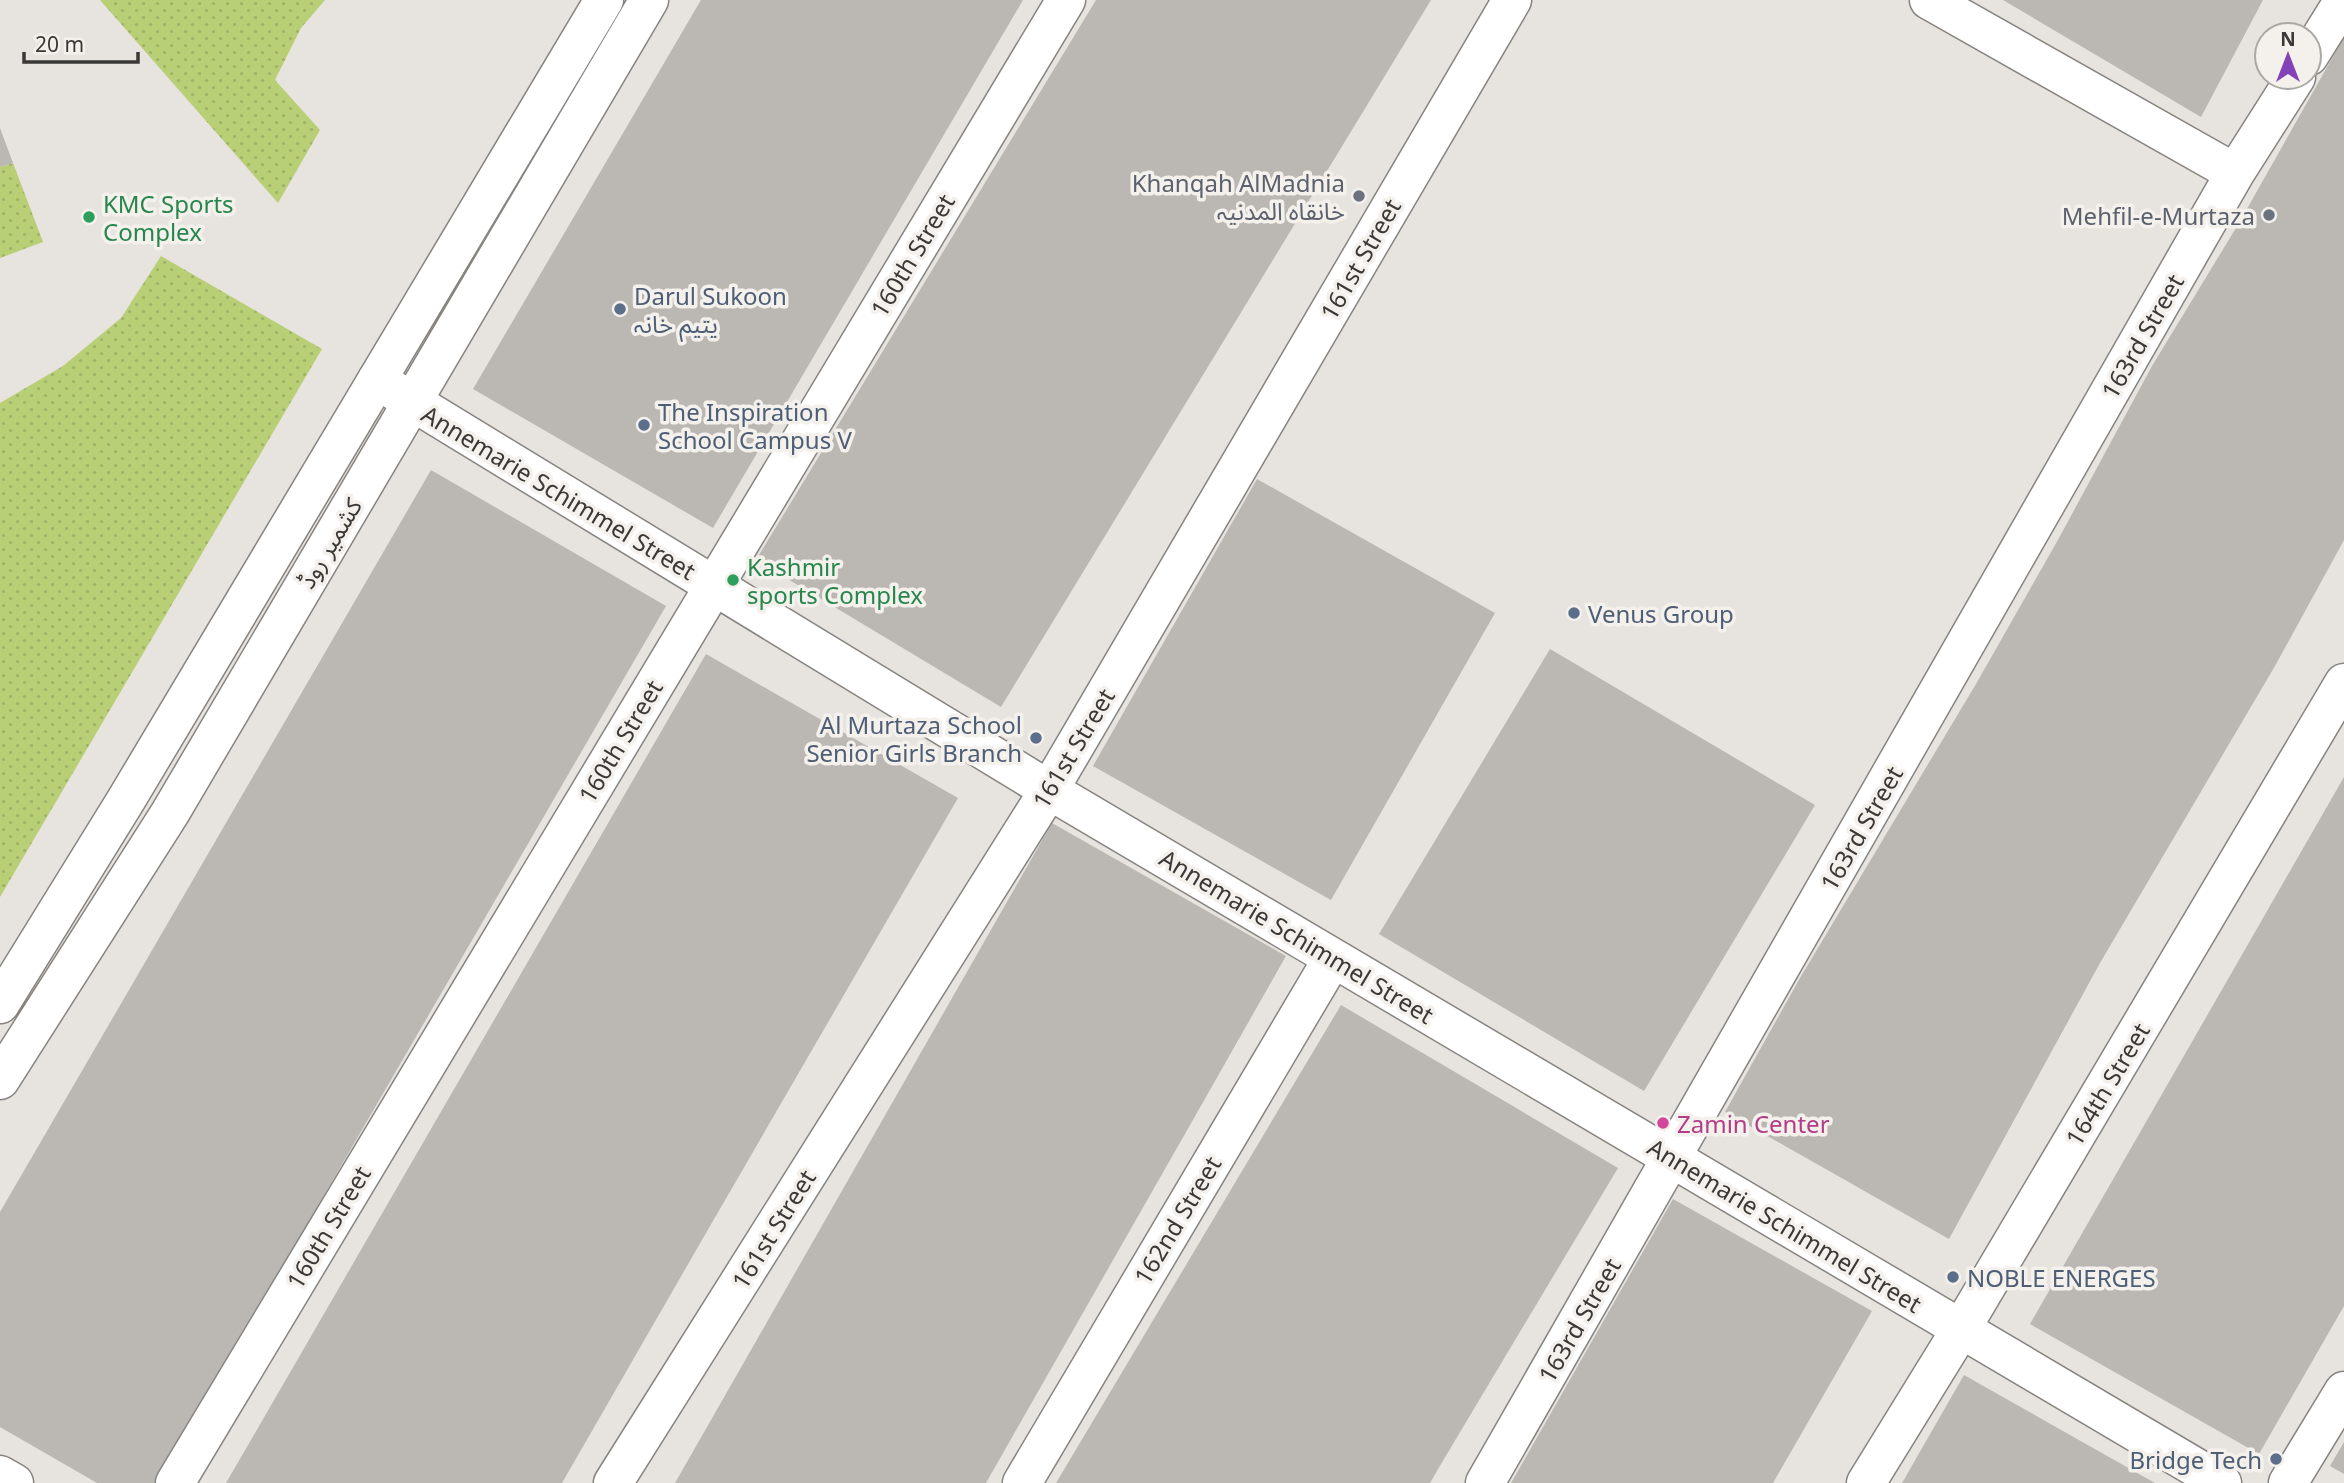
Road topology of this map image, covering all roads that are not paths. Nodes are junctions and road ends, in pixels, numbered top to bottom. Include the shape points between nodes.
1 (604, 0) edge
2 (649, 0) edge
3 (1066, 0) edge
4 (1512, 0) edge
5 (1929, 0) edge
6 (2344, 0) edge
7 (2323, 34) edge
8 (2287, 91) edge
9 (2235, 173) junction
10 (377, 380) junction
11 (412, 402) junction
12 (713, 585) junction
13 (2344, 683) edge
14 (1049, 790) junction
15 (1333, 958) junction
16 (0, 1004) edge
17 (0, 1080) edge
18 (1672, 1158) junction
19 (1961, 1329) junction
20 (2344, 1391) edge
21 (0, 1475) edge
22 (14, 1483) edge
23 (175, 1483) edge
24 (613, 1483) edge
25 (1022, 1483) edge
26 (1485, 1483) edge
27 (1866, 1483) edge
28 (2222, 1483) edge
29 (2288, 1483) edge

1 - 10 street, کشمیر روڈ
2 - 11 street, کشمیر روڈ
3 - 12 street, 160th Street
4 - 14 street, 161st Street
5 - 9 street
6 - 7 street
8 - 9 street, 163rd Street
9 - 18 street, 163rd Street
10 - 11 street, Annemarie Schimmel Street
10 - 16 street, کشمیر روڈ
11 - 12 street, Annemarie Schimmel Street
11 - 17 street, کشمیر روڈ via 170,813
12 - 14 street, Annemarie Schimmel Street
12 - 23 street, 160th Street
13 - 19 street, 164th Street
14 - 15 street, Annemarie Schimmel Street
14 - 24 street, 161st Street
15 - 18 street, Annemarie Schimmel Street
15 - 25 street, 162nd Street
18 - 19 street, Annemarie Schimmel Street
18 - 26 street, 163rd Street
19 - 27 street, 164th Street
19 - 28 street, Annemarie Schimmel Street
20 - 29 street
21 - 22 street

